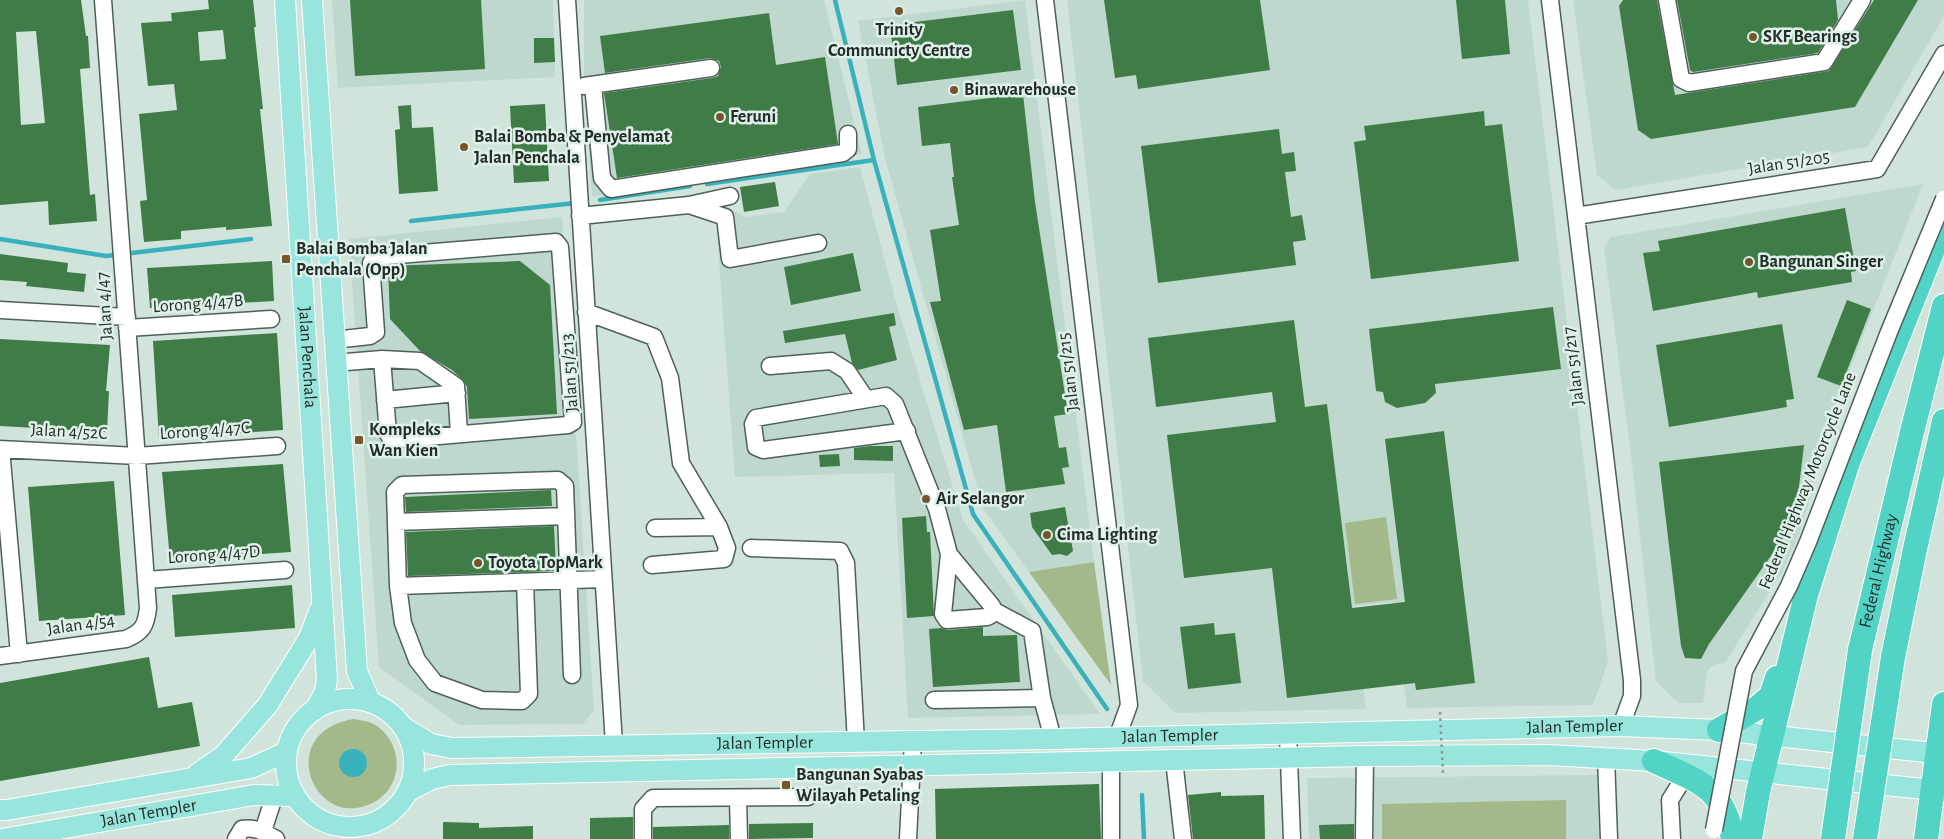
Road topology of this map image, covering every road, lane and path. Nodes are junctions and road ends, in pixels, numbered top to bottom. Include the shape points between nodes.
1 (103, 0) edge
2 (285, 0) edge
3 (312, 0) edge
4 (567, 0) edge
5 (1045, 0) edge
6 (1550, 0) edge
7 (1667, 0) edge
8 (1862, 0) edge
9 (1944, 54) edge
10 (711, 68) dead end
11 (593, 85) junction
12 (572, 88) junction
13 (848, 134) dead end
14 (600, 155) junction
15 (576, 157) junction
16 (322, 159) junction
17 (295, 161) junction
18 (698, 176) junction
19 (730, 196) dead end
20 (1944, 199) edge
21 (689, 205) junction
22 (580, 216) junction
23 (1576, 216) junction
24 (1944, 222) edge
25 (818, 243) dead end
26 (1944, 306) edge
27 (0, 310) edge
28 (586, 312) junction
29 (271, 319) dead end
30 (127, 323) junction
31 (334, 340) junction
32 (382, 359) junction
33 (335, 363) junction
34 (770, 366) dead end
35 (458, 393) junction
36 (866, 399) junction
37 (385, 400) junction
38 (1860, 408) junction
39 (1944, 421) edge
40 (907, 431) junction
41 (460, 434) junction
42 (277, 446) dead end
43 (1, 449) edge
44 (136, 456) junction
45 (1848, 462) junction
46 (566, 516) junction
47 (396, 522) junction
48 (719, 527) junction
49 (655, 528) dead end
50 (751, 548) dead end
51 (949, 554) junction
52 (652, 565) dead end
53 (285, 570) dead end
54 (603, 579) junction
55 (146, 580) junction
56 (569, 580) junction
57 (525, 582) junction
58 (398, 586) junction
59 (1806, 595) junction
60 (322, 602) junction
61 (148, 608) joint
62 (993, 610) junction
63 (19, 654) junction
64 (0, 656) edge
65 (572, 675) dead end
66 (1042, 698) junction
67 (934, 700) dead end
68 (370, 701) junction
69 (1944, 704) edge
70 (315, 710) junction
71 (1440, 712) dead end
72 (1621, 726) junction
73 (405, 728) junction
74 (1719, 730) junction
75 (1288, 734) junction
76 (1771, 736) junction
77 (1116, 738) junction
78 (1053, 739) junction
79 (913, 741) junction
80 (856, 742) junction
81 (614, 744) junction
82 (286, 752) junction
83 (1941, 754) edge
84 (1365, 756) junction
85 (1606, 757) junction
86 (1289, 758) junction
87 (1174, 760) junction
88 (1111, 761) junction
89 (1654, 761) junction
90 (913, 765) junction
91 (1763, 772) junction
92 (1443, 774) dead end
93 (1684, 776) junction
94 (192, 778) junction
95 (1938, 790) edge
96 (409, 791) junction
97 (285, 795) junction
98 (808, 797) dead end
99 (738, 798) junction
100 (0, 810) edge
101 (309, 813) junction
102 (374, 830) edge
103 (269, 835) edge
104 (1720, 836) edge
105 (2, 839) edge
106 (236, 839) edge
107 (327, 839) edge
108 (643, 839) edge
109 (739, 839) edge
110 (908, 839) edge
111 (1112, 839) edge
112 (1183, 839) edge
113 (1292, 839) edge
114 (1364, 839) edge
115 (1609, 839) edge
116 (1672, 839) edge
117 (1750, 839) edge
118 (1833, 839) edge
119 (1865, 839) edge
120 (1926, 839) edge

1 - 30 street, Jalan 4/47
2 - 17 main road, Jalan Penchala
3 - 16 main road, Jalan Penchala
4 - 12 street, Jalan 51/213
5 - 77 street, Jalan 51/215 via 1129,706
6 - 23 street, Jalan 51/217
7 - 8 street via 1681,79 1689,83 1824,62
9 - 23 street, Jalan 51/205 via 1877,169
10 - 11 street
11 - 12 street
11 - 14 street
12 - 15 street, Jalan 51/213
13 - 18 street via 848,149 843,153
14 - 15 street
14 - 18 street via 602,178 611,189
15 - 22 street, Jalan 51/213
16 - 17 main road
16 - 31 main road, Jalan Penchala
17 - 60 main road, Jalan Penchala
18 - 21 street
19 - 21 street
20 - 38 street, Federal Highway Motorcycle Lane, bridge
21 - 22 street
21 - 25 street via 725,217 730,259
22 - 28 street, Jalan 51/213
23 - 72 street, Jalan 51/217 via 1632,680 1632,696
24 - 45 highway
26 - 118 highway, Federal Highway, bridge via 1860,650
27 - 30 street, Lorong 4/47B
28 - 48 street via 654,337 670,378 681,463
28 - 54 street, Jalan 51/213
29 - 30 street, Lorong 4/47B
30 - 44 street, Jalan 4/47
31 - 33 main road, Jalan Penchala
31 - 41 street via 370,336 376,332 371,263 374,257 556,242 560,247 573,422 568,426
32 - 33 street
32 - 35 street via 420,361 456,386
32 - 37 street
33 - 68 main road, Jalan Penchala via 357,671
34 - 36 street via 831,361 847,371
35 - 37 street
35 - 41 street
36 - 40 street via 886,396 895,404
36 - 40 street via 756,418 753,424 756,447 763,450
37 - 41 street via 388,434 392,440
38 - 45 street
38 - 104 street, Federal Highway Motorcycle Lane, bridge via 1789,586 1744,671
39 - 119 highway, Federal Highway, bridge via 1893,657
40 - 51 street via 937,509
42 - 44 street, Lorong 4/47C
43 - 44 street, Jalan 4/52C
43 - 63 street
44 - 55 street, Jalan 4/47
45 - 59 highway
46 - 47 street
46 - 47 street via 565,486 558,480 422,484 402,485 395,492
46 - 56 street
47 - 58 street
48 - 49 street
48 - 52 street via 727,548 724,559
50 - 80 street via 840,551 846,564
51 - 62 street
51 - 62 street via 943,614 947,620 987,617
53 - 55 street, Lorong 4/47D
54 - 56 street
54 - 81 street, Jalan 51/213
55 - 61 street, Jalan 4/47
56 - 57 street
56 - 65 street
57 - 58 street
57 - 58 street via 529,694 522,701 482,700 435,683 417,660 403,623
59 - 74 highway via 1771,696
59 - 76 highway
60 - 70 main road, Jalan Penchala via 327,679 325,692
60 - 94 main road via 309,638 267,706 223,756
61 - 63 street, Jalan 4/54 via 146,622 137,634 126,639
62 - 66 street via 1032,631
63 - 64 street, Jalan 4/54
66 - 67 street
66 - 78 street
68 - 70 main road via 347,698 328,702
68 - 73 main road via 390,712
69 - 83 highway
70 - 82 main road via 294,731
71 - 92 path, bridge
72 - 74 main road, Jalan Templer
72 - 75 main road, Jalan Templer
73 - 81 main road, Jalan Templer via 431,744 452,748
73 - 96 main road via 413,747 415,769
74 - 76 main road, Jalan Templer
75 - 77 main road, Jalan Templer
75 - 86 street
76 - 83 main road, Jalan Templer
76 - 91 highway
77 - 78 main road, Jalan Templer
78 - 79 main road, Jalan Templer
79 - 80 main road, Jalan Templer
79 - 90 street
80 - 81 main road, Jalan Templer
82 - 94 main road, Jalan Templer via 251,768
82 - 97 main road
83 - 95 highway
84 - 85 main road, Jalan Templer
84 - 86 main road, Jalan Templer
84 - 114 street
85 - 89 main road, Jalan Templer
85 - 115 street
86 - 87 main road, Jalan Templer
86 - 113 street
87 - 88 main road, Jalan Templer
87 - 112 street
88 - 90 main road, Jalan Templer
88 - 111 street
89 - 91 main road, Jalan Templer
89 - 93 highway
90 - 96 main road, Jalan Templer via 450,775 432,779
90 - 110 street
91 - 95 main road, Jalan Templer
91 - 117 highway
93 - 104 highway via 1701,784 1720,801 1727,814
93 - 116 street via 1670,800
94 - 100 main road, Jalan Templer
95 - 120 highway
96 - 102 main road
97 - 101 main road
97 - 103 street
97 - 105 main road, Jalan Templer via 254,795
98 - 99 street
99 - 108 street via 653,798 643,809
99 - 109 street
101 - 102 main road via 329,824
101 - 107 main road
103 - 106 street via 252,828 242,829

